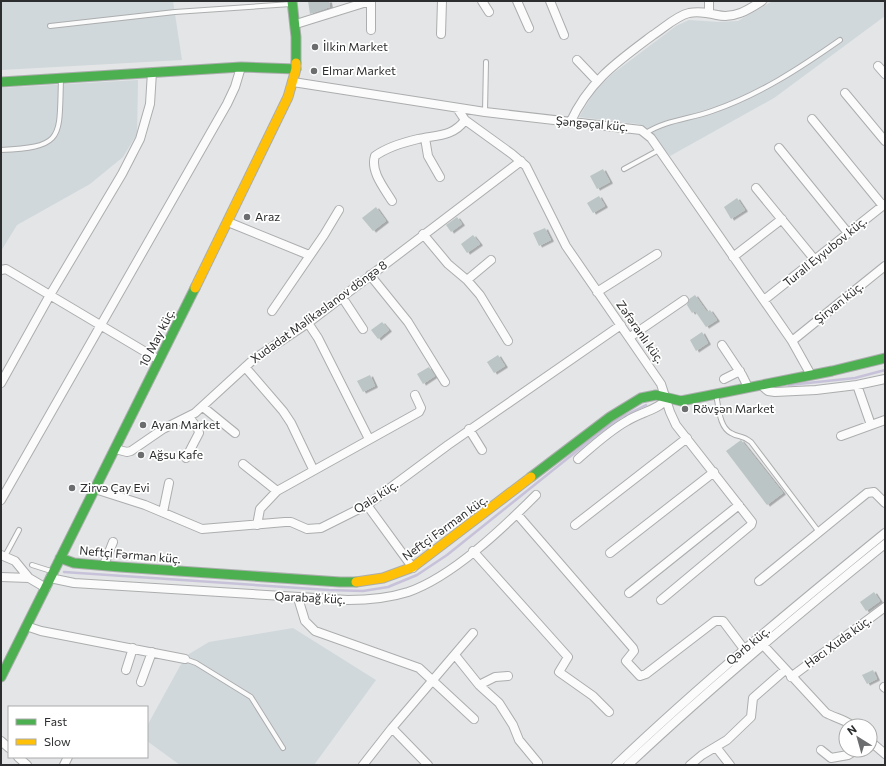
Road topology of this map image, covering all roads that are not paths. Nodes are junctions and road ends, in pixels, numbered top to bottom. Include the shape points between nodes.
1 (370, 1) edge
2 (442, 1) edge
3 (482, 1) edge
4 (518, 1) edge
5 (550, 1) edge
6 (709, 1) edge
7 (762, 1) edge
8 (293, 3) edge
9 (489, 12) dead end
10 (709, 13) junction
11 (296, 24) junction
12 (50, 26) dead end
13 (530, 28) dead end
14 (371, 30) dead end
15 (441, 34) dead end
16 (564, 35) dead end
17 (840, 40) dead end
18 (577, 60) dead end
19 (486, 62) dead end
20 (878, 66) dead end
21 (241, 67) junction
22 (296, 69) junction
23 (152, 72) junction
24 (885, 74) edge
25 (61, 79) junction
26 (597, 81) junction
27 (1, 82) edge
28 (293, 82) junction
29 (845, 94) dead end
30 (457, 108) junction
31 (485, 112) junction
32 (812, 119) dead end
33 (465, 120) junction
34 (570, 123) junction
35 (646, 133) junction
36 (425, 138) junction
37 (885, 141) edge
38 (779, 148) dead end
39 (1, 150) edge
40 (659, 150) junction
41 (521, 160) junction
42 (624, 169) dead end
43 (440, 177) dead end
44 (756, 188) dead end
45 (392, 201) dead end
46 (884, 205) edge
47 (339, 210) dead end
48 (782, 220) junction
49 (228, 222) junction
50 (848, 233) junction
51 (423, 234) junction
52 (657, 254) dead end
53 (310, 255) junction
54 (733, 257) junction
55 (491, 260) dead end
56 (815, 260) junction
57 (885, 266) edge
58 (1, 270) edge
59 (370, 275) junction
60 (467, 280) junction
61 (597, 292) junction
62 (50, 295) junction
63 (342, 297) junction
64 (684, 300) dead end
65 (764, 300) junction
66 (272, 311) dead end
67 (308, 324) junction
68 (621, 325) junction
69 (101, 326) junction
70 (363, 329) dead end
71 (630, 337) junction
72 (508, 341) dead end
73 (792, 341) junction
74 (722, 346) dead end
75 (885, 358) edge
76 (160, 360) junction
77 (245, 367) junction
78 (740, 371) junction
79 (811, 375) junction
80 (724, 379) dead end
81 (885, 379) edge
82 (445, 382) dead end
83 (1, 383) edge
84 (761, 385) junction
85 (857, 385) junction
86 (748, 388) junction
87 (716, 394) junction
88 (415, 395) dead end
89 (667, 399) junction
90 (202, 407) junction
91 (189, 417) junction
92 (885, 420) edge
93 (871, 425) junction
94 (469, 429) junction
95 (236, 433) dead end
96 (841, 436) dead end
97 (687, 438) junction
98 (369, 439) junction
99 (115, 449) junction
100 (482, 450) dead end
101 (186, 458) dead end
102 (578, 459) dead end
103 (243, 464) dead end
104 (313, 469) junction
105 (714, 472) junction
106 (169, 483) dead end
107 (95, 489) junction
108 (277, 491) junction
109 (536, 495) dead end
110 (1, 500) edge
111 (885, 503) edge
112 (367, 505) junction
113 (739, 505) junction
114 (163, 512) junction
115 (517, 514) junction
116 (257, 525) junction
117 (575, 525) dead end
118 (18, 530) dead end
119 (819, 532) junction
120 (885, 533) edge
121 (113, 542) dead end
122 (885, 544) edge
123 (473, 551) junction
124 (610, 553) dead end
125 (3, 556) edge
126 (60, 558) junction
127 (32, 565) dead end
128 (104, 565) junction
129 (413, 568) junction
130 (52, 575) junction
131 (1, 577) edge
132 (29, 578) junction
133 (759, 581) dead end
134 (46, 588) junction
135 (629, 593) dead end
136 (298, 598) junction
137 (661, 600) dead end
138 (885, 607) edge
139 (26, 626) junction
140 (473, 633) dead end
141 (763, 645) junction
142 (133, 648) junction
143 (744, 649) junction
144 (152, 652) junction
145 (455, 655) junction
146 (185, 659) joint
147 (126, 670) dead end
148 (785, 670) junction
149 (508, 676) dead end
150 (1, 677) edge
151 (791, 677) junction
152 (433, 679) junction
153 (141, 682) dead end
154 (479, 685) junction
155 (609, 712) dead end
156 (838, 718) edge
157 (474, 719) dead end
158 (392, 728) junction
159 (716, 747) junction
160 (282, 748) dead end
161 (821, 750) dead end
162 (838, 757) edge
163 (19, 758) edge
164 (538, 763) dead end
165 (27, 765) edge
166 (363, 765) edge
167 (428, 765) edge
168 (616, 765) edge
169 (628, 765) edge
170 (690, 765) edge
171 (730, 765) edge

1 - 11 street
1 - 14 street
2 - 15 street
3 - 9 street
4 - 13 street
5 - 16 street
6 - 10 street
7 - 10 street via 737,15
8 - 11 street, 10 May küç.
8 - 12 lane via 175,12
10 - 26 street via 690,13 682,16 622,58
11 - 22 street, 10 May küç.
17 - 35 lane via 777,82 712,111 662,124
18 - 26 street
19 - 31 lane
20 - 24 street
21 - 22 street
21 - 23 street
21 - 69 street via 226,104
22 - 28 street, 10 May küç.
23 - 25 street
23 - 62 street via 150,104 140,139
25 - 27 street
25 - 39 lane via 60,122 57,132 50,141 30,149
26 - 34 street via 582,99
28 - 30 street, Şəngəçal küç.
28 - 49 street, 10 May küç.
29 - 37 street
30 - 31 street, Şəngəçal küç.
30 - 33 street, Zəfəranlı küç.
31 - 34 street, Şəngəçal küç.
32 - 46 street
33 - 36 street via 455,131 439,137
33 - 41 street, Zəfəranlı küç.
34 - 35 street, Şəngəçal küç. via 634,128
35 - 40 street
36 - 43 street via 428,156
36 - 45 street via 410,141 375,156 373,162 376,172
38 - 50 street
40 - 42 lane
40 - 54 street
41 - 51 street, Xudadat Məlikaslanov döngə 8
41 - 61 street, Zəfəranlı küç. via 530,172 566,246
44 - 48 street
46 - 50 street, Turall Eyyubov küç.
47 - 53 street
48 - 54 street
48 - 56 street
49 - 53 street
49 - 76 street, 10 May küç.
50 - 56 street, Turall Eyyubov küç.
51 - 59 street, Xudadat Məlikaslanov döngə 8
51 - 60 street via 448,264
52 - 61 street
53 - 66 street
54 - 65 street
55 - 60 street
56 - 65 street, Turall Eyyubov küç.
57 - 73 street, Şirvan küç.
58 - 62 street via 6,269
59 - 63 street, Xudadat Məlikaslanov döngə 8
59 - 82 street via 408,322
60 - 72 street
61 - 68 street, Zəfəranlı küç.
62 - 69 street
62 - 83 street
63 - 67 street, Xudadat Məlikaslanov döngə 8
63 - 70 street
64 - 71 street
65 - 73 street
67 - 77 street, Xudadat Məlikaslanov döngə 8
67 - 98 street via 318,338
68 - 71 street, Zəfəranlı küç.
68 - 94 street, Qala küç.
69 - 76 street
69 - 110 street
71 - 89 street, Zəfəranlı küç. via 661,384
73 - 79 street
74 - 78 street
75 - 79 street
76 - 99 street, 10 May küç.
77 - 90 street, Xudadat Məlikaslanov döngə 8
77 - 104 street via 283,410
78 - 80 street
78 - 86 street
79 - 84 street
81 - 85 street
84 - 85 street via 768,391 775,392
84 - 86 street
85 - 93 street
86 - 87 street
87 - 89 street via 681,401
87 - 119 lane via 721,418 728,431 751,442
88 - 98 street via 421,408 419,412
89 - 97 street, Zəfəranlı küç. via 672,418
89 - 102 street via 662,405 614,428
89 - 129 street, Neftçi Fərman küç. via 648,396 620,409
90 - 91 street, Xudadat Məlikaslanov döngə 8
90 - 95 street
91 - 99 street, Xudadat Məlikaslanov döngə 8 via 131,451
91 - 101 street via 199,433
92 - 93 street
93 - 96 street
94 - 100 street
94 - 112 street, Qala küç.
97 - 105 street, Zəfəranlı küç.
97 - 117 street
98 - 104 street
99 - 107 street, 10 May küç.
103 - 108 street
104 - 108 street
105 - 113 street, Zəfəranlı küç.
105 - 124 street
106 - 114 street
107 - 114 street, Qala küç.
107 - 126 street, 10 May küç.
108 - 116 street via 260,509
109 - 115 street, Qarabağ küç.
111 - 119 street via 874,492 867,493
112 - 116 street, Qala küç. via 334,523 313,530 291,522
112 - 129 street
113 - 135 street
113 - 137 street, Zəfəranlı küç. via 751,520 751,525
114 - 116 street, Qala küç. via 202,530
115 - 123 street, Qarabağ küç.
115 - 143 street via 634,649 626,661 640,676 716,621 723,621
118 - 125 lane
119 - 133 street
120 - 143 street, Qərb küç.
121 - 128 street
122 - 141 street, Qərb küç.
123 - 136 street, Qarabağ küç. via 434,581 407,592 365,600
123 - 155 street via 565,654 567,660 559,672 593,696
125 - 132 street via 20,566
126 - 128 street, Neftçi Fərman küç.
126 - 130 street, 10 May küç.
127 - 130 lane
128 - 129 street, Neftçi Fərman küç. via 358,582 389,578
130 - 134 street, 10 May küç.
130 - 136 street, Qarabağ küç. via 74,583
131 - 132 street
132 - 134 street
134 - 139 street, 10 May küç.
136 - 152 street via 305,621 315,631 415,666
138 - 151 street, Hacı Xuda küç.
139 - 142 street
139 - 150 street, 10 May küç.
140 - 145 street
141 - 148 street
141 - 169 street, Qərb küç. via 674,721
142 - 144 street
142 - 147 street
143 - 168 street, Qərb küç.
144 - 146 street
144 - 153 street
145 - 152 street
145 - 154 street
146 - 160 lane via 196,663 251,697
148 - 151 street
148 - 159 street via 753,698 751,717
149 - 154 street via 495,677
151 - 156 street via 826,712
152 - 157 street
152 - 158 street
154 - 164 street via 499,703 519,740
158 - 166 street
158 - 167 street
159 - 170 street
159 - 171 street
161 - 162 street via 830,758
163 - 165 street

